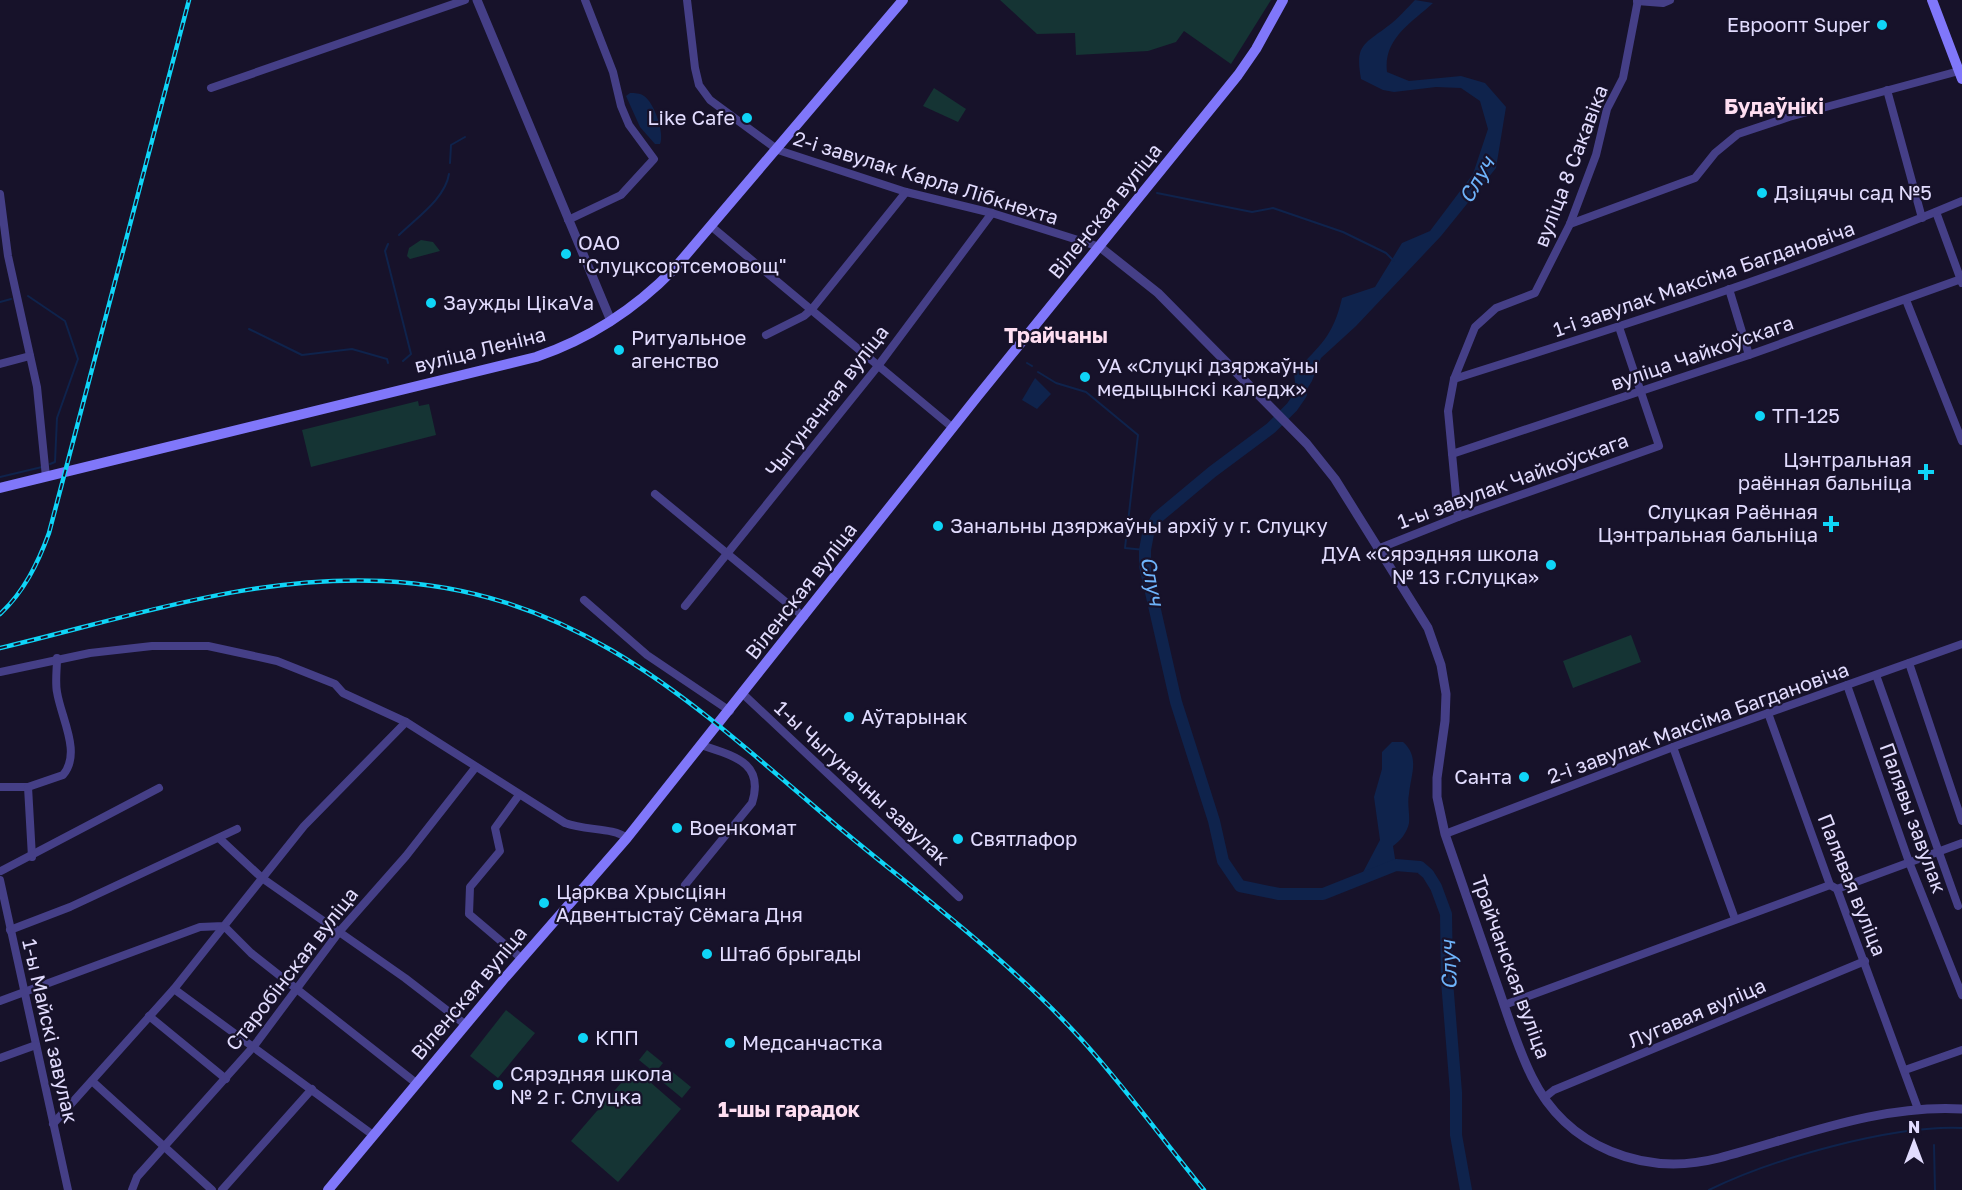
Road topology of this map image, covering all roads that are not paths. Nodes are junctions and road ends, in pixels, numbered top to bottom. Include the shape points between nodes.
1 (465, 0) edge
2 (477, 0) edge
3 (585, 0) edge
4 (687, 0) edge
5 (903, 0) edge
6 (1283, 0) edge
7 (1637, 0) edge
8 (1670, 0) edge
9 (1932, 0) edge
10 (1961, 76) edge
11 (211, 88) dead end
12 (1887, 90) junction
13 (778, 150) junction
14 (906, 192) junction
15 (0, 194) edge
16 (1962, 201) edge
17 (1936, 212) junction
18 (992, 213) junction
19 (1922, 218) junction
20 (568, 220) junction
21 (1570, 224) junction
22 (712, 227) junction
23 (1100, 247) junction
24 (1961, 281) edge
25 (1729, 289) junction
26 (1906, 300) junction
27 (812, 309) junction
28 (611, 321) junction
29 (1618, 327) junction
30 (766, 335) dead end
31 (1749, 355) junction
32 (30, 356) junction
33 (0, 364) edge
34 (878, 366) junction
35 (1454, 380) junction
36 (1641, 391) junction
37 (953, 428) junction
38 (1962, 441) edge
39 (1452, 454) junction
40 (46, 477) junction
41 (0, 488) edge
42 (655, 494) dead end
43 (1458, 517) junction
44 (1380, 548) junction
45 (727, 552) junction
46 (584, 600) dead end
47 (685, 606) dead end
48 (804, 617) junction
49 (1962, 644) edge
50 (57, 658) junction
51 (1909, 663) junction
52 (0, 672) edge
53 (1876, 675) junction
54 (1847, 685) junction
55 (743, 694) junction
56 (730, 711) junction
57 (1768, 713) junction
58 (406, 722) junction
59 (701, 745) junction
60 (1673, 747) junction
61 (475, 768) junction
62 (28, 786) junction
63 (0, 787) edge
64 (159, 788) dead end
65 (519, 795) junction
66 (1962, 821) edge
67 (237, 829) dead end
68 (1445, 834) junction
69 (627, 838) junction
70 (220, 839) junction
71 (1962, 843) edge
72 (1939, 852) junction
73 (32, 857) junction
74 (1909, 862) junction
75 (0, 875) edge
76 (262, 878) junction
77 (685, 885) dead end
78 (1834, 887) junction
79 (959, 897) dead end
80 (1958, 906) dead end
81 (1735, 919) junction
82 (225, 926) junction
83 (10, 930) junction
84 (339, 932) junction
85 (522, 958) junction
86 (1865, 961) junction
87 (174, 989) junction
88 (297, 990) junction
89 (24, 992) junction
90 (1962, 995) edge
91 (0, 1001) edge
92 (1504, 1005) junction
93 (149, 1017) junction
94 (466, 1025) junction
95 (36, 1045) junction
96 (254, 1046) junction
97 (1962, 1050) edge
98 (0, 1058) edge
99 (1905, 1070) junction
100 (225, 1079) junction
101 (92, 1081) junction
102 (417, 1083) junction
103 (312, 1089) junction
104 (1544, 1098) junction
105 (1918, 1109) junction
106 (1962, 1109) edge
107 (53, 1124) junction
108 (373, 1135) junction
109 (164, 1149) junction
110 (132, 1188) edge
111 (68, 1190) edge
112 (212, 1190) edge
113 (222, 1190) edge
114 (328, 1190) edge

1 - 11 street
2 - 20 street
3 - 20 street via 629,125 654,159 621,195
4 - 13 street, 2-і завулак Карла Лібкнехта via 699,85 710,100
5 - 13 main road, вуліца Леніна
6 - 23 main road, Віленская вуліца via 1238,75
7 - 8 street
7 - 21 street, вуліца 8 Сакавіка via 1623,78 1606,109 1596,155
9 - 10 main road
10 - 12 street
12 - 19 street
12 - 21 street via 1738,134 1715,153 1695,178
13 - 14 street, 2-і завулак Карла Лібкнехта
13 - 22 main road, вуліца Леніна
14 - 18 street, 2-і завулак Карла Лібкнехта
14 - 27 street
15 - 32 street via 8,256
16 - 17 street, 1-і завулак Максіма Багдановіча
17 - 19 street, 1-і завулак Максіма Багдановіча
17 - 24 street
18 - 23 street, 2-і завулак Карла Лібкнехта
18 - 34 street, Чыгуначная вуліца
19 - 25 street, 1-і завулак Максіма Багдановіча
20 - 28 street
21 - 35 street, вуліца 8 Сакавіка via 1535,293 1497,308 1475,327
22 - 27 street
22 - 28 main road, вуліца Леніна via 654,289
23 - 37 main road, Віленская вуліца
23 - 44 street, Трайчанская вуліца via 1158,293 1305,442 1335,479
24 - 26 street, вуліца Чайкоўскага
25 - 29 street, 1-і завулак Максіма Багдановіча
25 - 31 street
26 - 31 street, вуліца Чайкоўскага
26 - 38 street
27 - 30 street
27 - 34 street
28 - 40 main road, вуліца Леніна via 536,357
29 - 35 street, 1-і завулак Максіма Багдановіча
29 - 36 street
31 - 36 street, вуліца Чайкоўскага
32 - 33 street
32 - 40 street
34 - 37 street
34 - 45 street, Чыгуначная вуліца
35 - 39 street, вуліца 8 Сакавіка via 1448,411
36 - 39 street, вуліца Чайкоўскага
36 - 43 street, 1-ы завулак Чайкоўскага via 1659,446
37 - 48 main road, Віленская вуліца
39 - 43 street, вуліца 8 Сакавіка
40 - 41 main road, вуліца Леніна
42 - 45 street
43 - 44 street, 1-ы завулак Чайкоўскага
44 - 68 street, Трайчанская вуліца via 1428,628 1441,665 1446,706 1437,797
45 - 47 street, Чыгуначная вуліца
45 - 48 street
46 - 56 street via 647,655
48 - 55 main road, Віленская вуліца
49 - 51 street, 2-і завулак Максіма Багдановіча
50 - 52 street
50 - 58 street via 152,646 227,649 277,661 335,684 342,693
50 - 62 street via 57,691 71,761 63,776
51 - 53 street, 2-і завулак Максіма Багдановіча
51 - 66 street
53 - 54 street, 2-і завулак Максіма Багдановіча
53 - 72 street
54 - 57 street, 2-і завулак Максіма Багдановіча
54 - 74 street, Палявы завулак
55 - 56 main road, Віленская вуліца
55 - 79 street, 1-ы Чыгуначны завулак
56 - 59 main road, Віленская вуліца
57 - 60 street, 2-і завулак Максіма Багдановіча
57 - 78 street, Палявая вуліца
58 - 61 street
58 - 76 street via 304,826
59 - 69 main road, Віленская вуліца
59 - 77 street via 752,768 756,786 752,802
60 - 68 street, 2-і завулак Максіма Багдановіча
60 - 81 street
61 - 65 street
61 - 84 street, Старобінская вуліца via 406,856
62 - 63 street
62 - 73 street
64 - 73 street
65 - 69 street via 565,823 591,831 616,831
65 - 85 street via 495,828 500,851 470,887 469,914
67 - 70 street
68 - 92 street, Трайчанская вуліца
69 - 85 main road, Віленская вуліца
70 - 76 street
70 - 83 street
71 - 72 street
72 - 74 street
72 - 80 street
73 - 75 street
74 - 78 street
74 - 90 street, Палявы завулак
75 - 83 street, 1-ы Майскі завулак
76 - 82 street
76 - 84 street
78 - 81 street
78 - 86 street, Палявая вуліца
81 - 92 street
82 - 87 street
82 - 88 street
82 - 89 street via 200,927
83 - 89 street, 1-ы Майскі завулак
84 - 88 street, Старобінская вуліца
84 - 94 street
85 - 94 main road, Віленская вуліца
86 - 99 street, Палявая вуліца
86 - 104 street, Лугавая вуліца via 1554,1090
87 - 93 street
87 - 96 street
88 - 96 street, Старобінская вуліца
88 - 102 street
89 - 91 street
89 - 95 street, 1-ы Майскі завулак
92 - 104 street, Трайчанская вуліца
93 - 100 street
93 - 101 street
94 - 102 main road, Віленская вуліца
95 - 98 street
95 - 107 street, 1-ы Майскі завулак
96 - 100 street, Старобінская вуліца
96 - 103 street
97 - 99 street
99 - 105 street, Палявая вуліца
100 - 109 street, Старобінская вуліца
101 - 107 street
101 - 109 street
102 - 108 main road, Віленская вуліца
103 - 108 street
103 - 113 street
104 - 105 street, Трайчанская вуліца via 1564,1123 1613,1155 1662,1165 1716,1158 1833,1125
105 - 106 street, Трайчанская вуліца
107 - 111 street, 1-ы Майскі завулак
108 - 114 main road, Віленская вуліца
109 - 110 street, Старобінская вуліца via 137,1177
109 - 112 street

